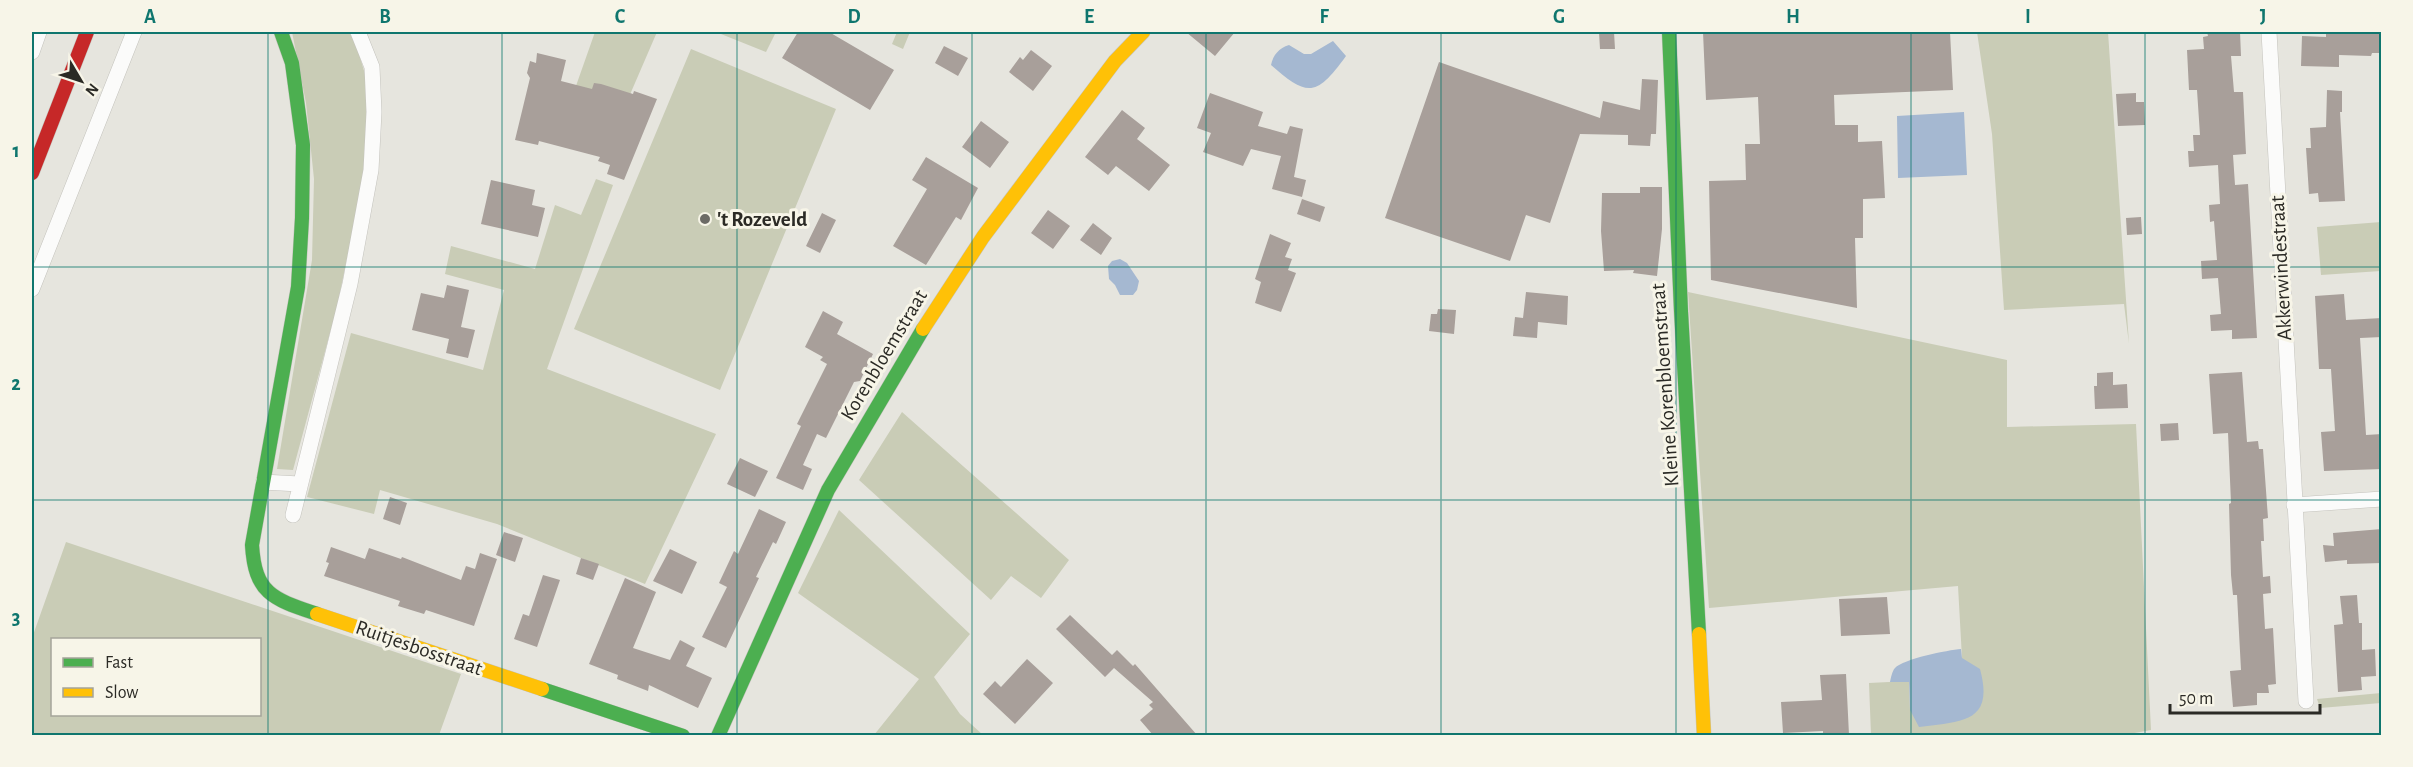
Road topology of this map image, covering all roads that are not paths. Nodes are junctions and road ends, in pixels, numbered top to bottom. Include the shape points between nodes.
1 (39, 32) edge
2 (87, 32) edge
3 (134, 32) edge
4 (281, 32) edge
5 (358, 32) edge
6 (1143, 32) edge
7 (1669, 32) edge
8 (2269, 32) edge
9 (32, 52) edge
10 (32, 173) edge
11 (32, 289) edge
12 (263, 482) junction
13 (299, 484) junction
14 (2382, 499) edge
15 (2294, 505) junction
16 (293, 515) dead end
17 (2306, 701) dead end
18 (683, 735) edge
19 (718, 735) edge
20 (1704, 735) edge

1 - 9 street
2 - 10 main road
3 - 11 street
4 - 12 main road, Ruitjesbosstraat via 292,63 303,145 302,218 298,287
5 - 13 street via 372,67 371,170 350,284
6 - 19 main road, Korenbloemstraat via 1115,61 983,237 901,364 828,490
7 - 20 main road, Kleine Korenbloemstraat
8 - 15 street, Akkerwindestraat
12 - 13 street
12 - 18 main road, Ruitjesbosstraat via 252,545 253,573 267,593 294,606
13 - 16 street
14 - 15 street
15 - 17 street, Akkerwindestraat

